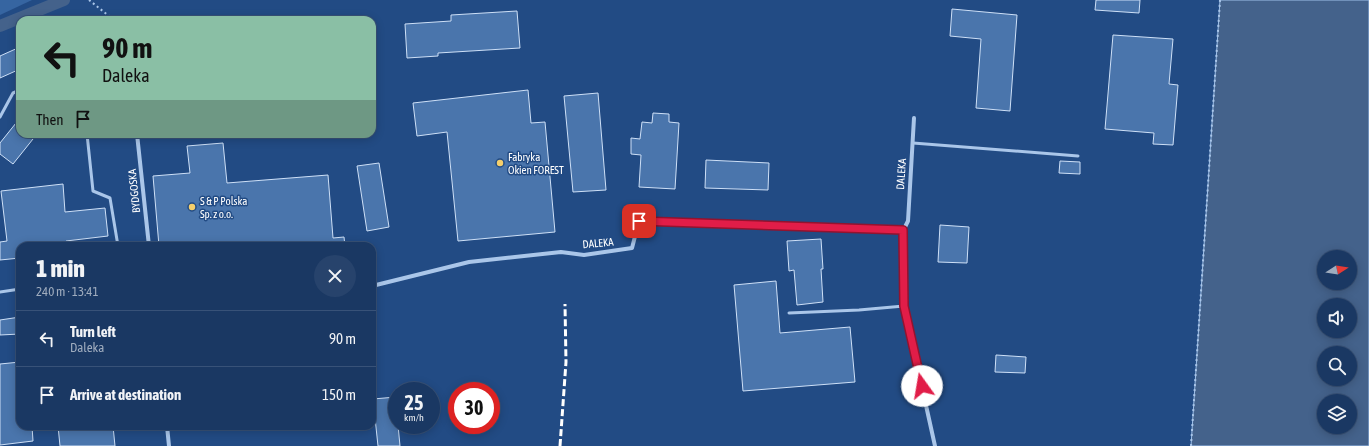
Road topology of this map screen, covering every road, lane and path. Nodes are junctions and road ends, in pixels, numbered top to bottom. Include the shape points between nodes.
1 (89, 0) edge
2 (1220, 0) edge
3 (109, 16) edge
4 (16, 92) edge
5 (0, 117) edge
6 (914, 118) dead end
7 (87, 138) edge
8 (138, 138) edge
9 (913, 143) junction
10 (1078, 156) dead end
11 (903, 230) junction
12 (117, 242) edge
13 (149, 242) edge
14 (376, 285) edge
15 (16, 290) edge
16 (0, 292) edge
17 (904, 306) junction
18 (789, 313) dead end
19 (167, 430) edge
20 (169, 446) edge
21 (935, 446) edge
22 (1191, 446) edge

1 - 3 path
2 - 22 path
4 - 5 lane
6 - 9 street, DALEKA
7 - 12 lane via 93,191 110,198
8 - 13 street, BYDGOSKA
9 - 10 lane
9 - 11 street, DALEKA via 908,221
11 - 14 street, DALEKA via 639,221 632,248 584,254 561,252 469,262
11 - 17 street, DALEKA
15 - 16 lane
17 - 18 lane
17 - 21 street, DALEKA
19 - 20 street

